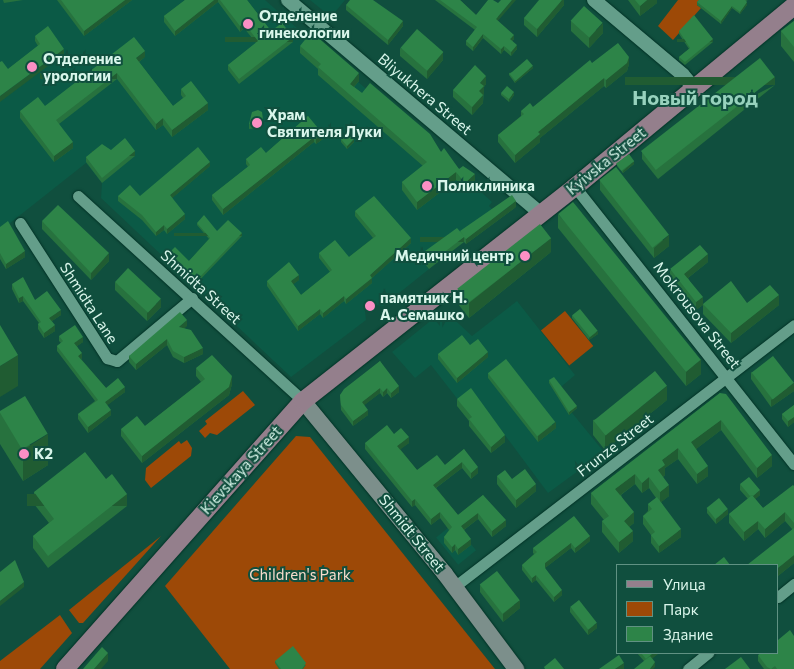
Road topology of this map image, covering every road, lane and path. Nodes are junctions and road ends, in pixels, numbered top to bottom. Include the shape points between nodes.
1 (288, 0) edge
2 (594, 0) edge
3 (794, 6) edge
4 (694, 88) junction
5 (575, 187) junction
6 (78, 196) dead end
7 (540, 213) junction
8 (20, 223) dead end
9 (192, 298) junction
10 (794, 325) edge
11 (726, 377) junction
12 (303, 401) junction
13 (794, 464) edge
14 (794, 584) edge
15 (454, 587) junction
16 (779, 596) edge
17 (707, 654) edge
18 (65, 669) edge
19 (516, 669) edge
20 (688, 669) edge

1 - 7 street, Bliyukhera Street
2 - 4 street
3 - 4 main road, Kyivska Street
4 - 5 main road, Kyivska Street
5 - 7 main road, Kyivska Street
5 - 11 street, Mokrousova Street
6 - 9 street, Shmidta Street
7 - 12 main road, Kievskaya Street
8 - 9 street, Shmidta Lane via 107,358 117,362
9 - 12 street, Shmidta Street
10 - 11 street, Frunze Street
11 - 13 street, Mokrousova Street
11 - 15 street, Frunze Street
12 - 15 main road, Shmidt Street
12 - 18 main road, Kievskaya Street
14 - 16 street
15 - 19 main road, Shmidt Street
17 - 20 street

